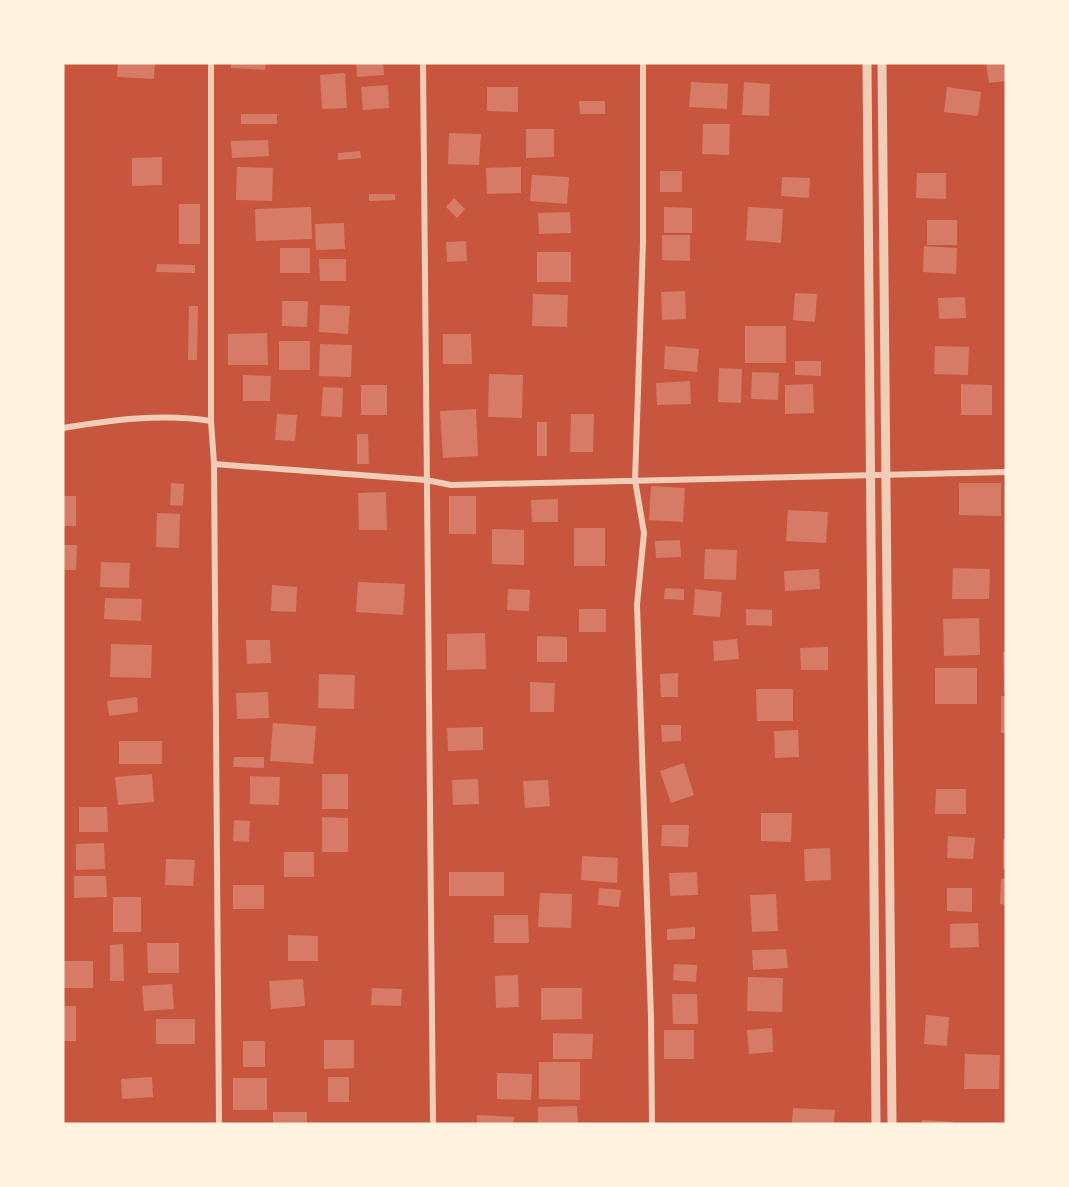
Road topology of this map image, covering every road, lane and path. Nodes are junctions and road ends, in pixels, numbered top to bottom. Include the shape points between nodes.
1 (211, 63) edge
2 (423, 63) edge
3 (643, 63) edge
4 (867, 63) edge
5 (882, 63) edge
6 (211, 421) junction
7 (63, 428) edge
8 (214, 464) junction
9 (1006, 472) edge
10 (872, 476) junction
11 (886, 476) junction
12 (426, 480) junction
13 (635, 480) junction
14 (219, 1124) edge
15 (433, 1124) edge
16 (652, 1124) edge
17 (876, 1124) edge
18 (892, 1124) edge

1 - 6 street
2 - 12 street
3 - 13 street via 643,243
4 - 10 street
5 - 11 street
6 - 7 street via 103,421
6 - 8 street
8 - 12 street
8 - 14 street
9 - 11 street
10 - 11 street
10 - 13 street
10 - 17 street
11 - 18 street
12 - 13 street via 451,485
12 - 15 street
13 - 16 street via 644,533 637,605

